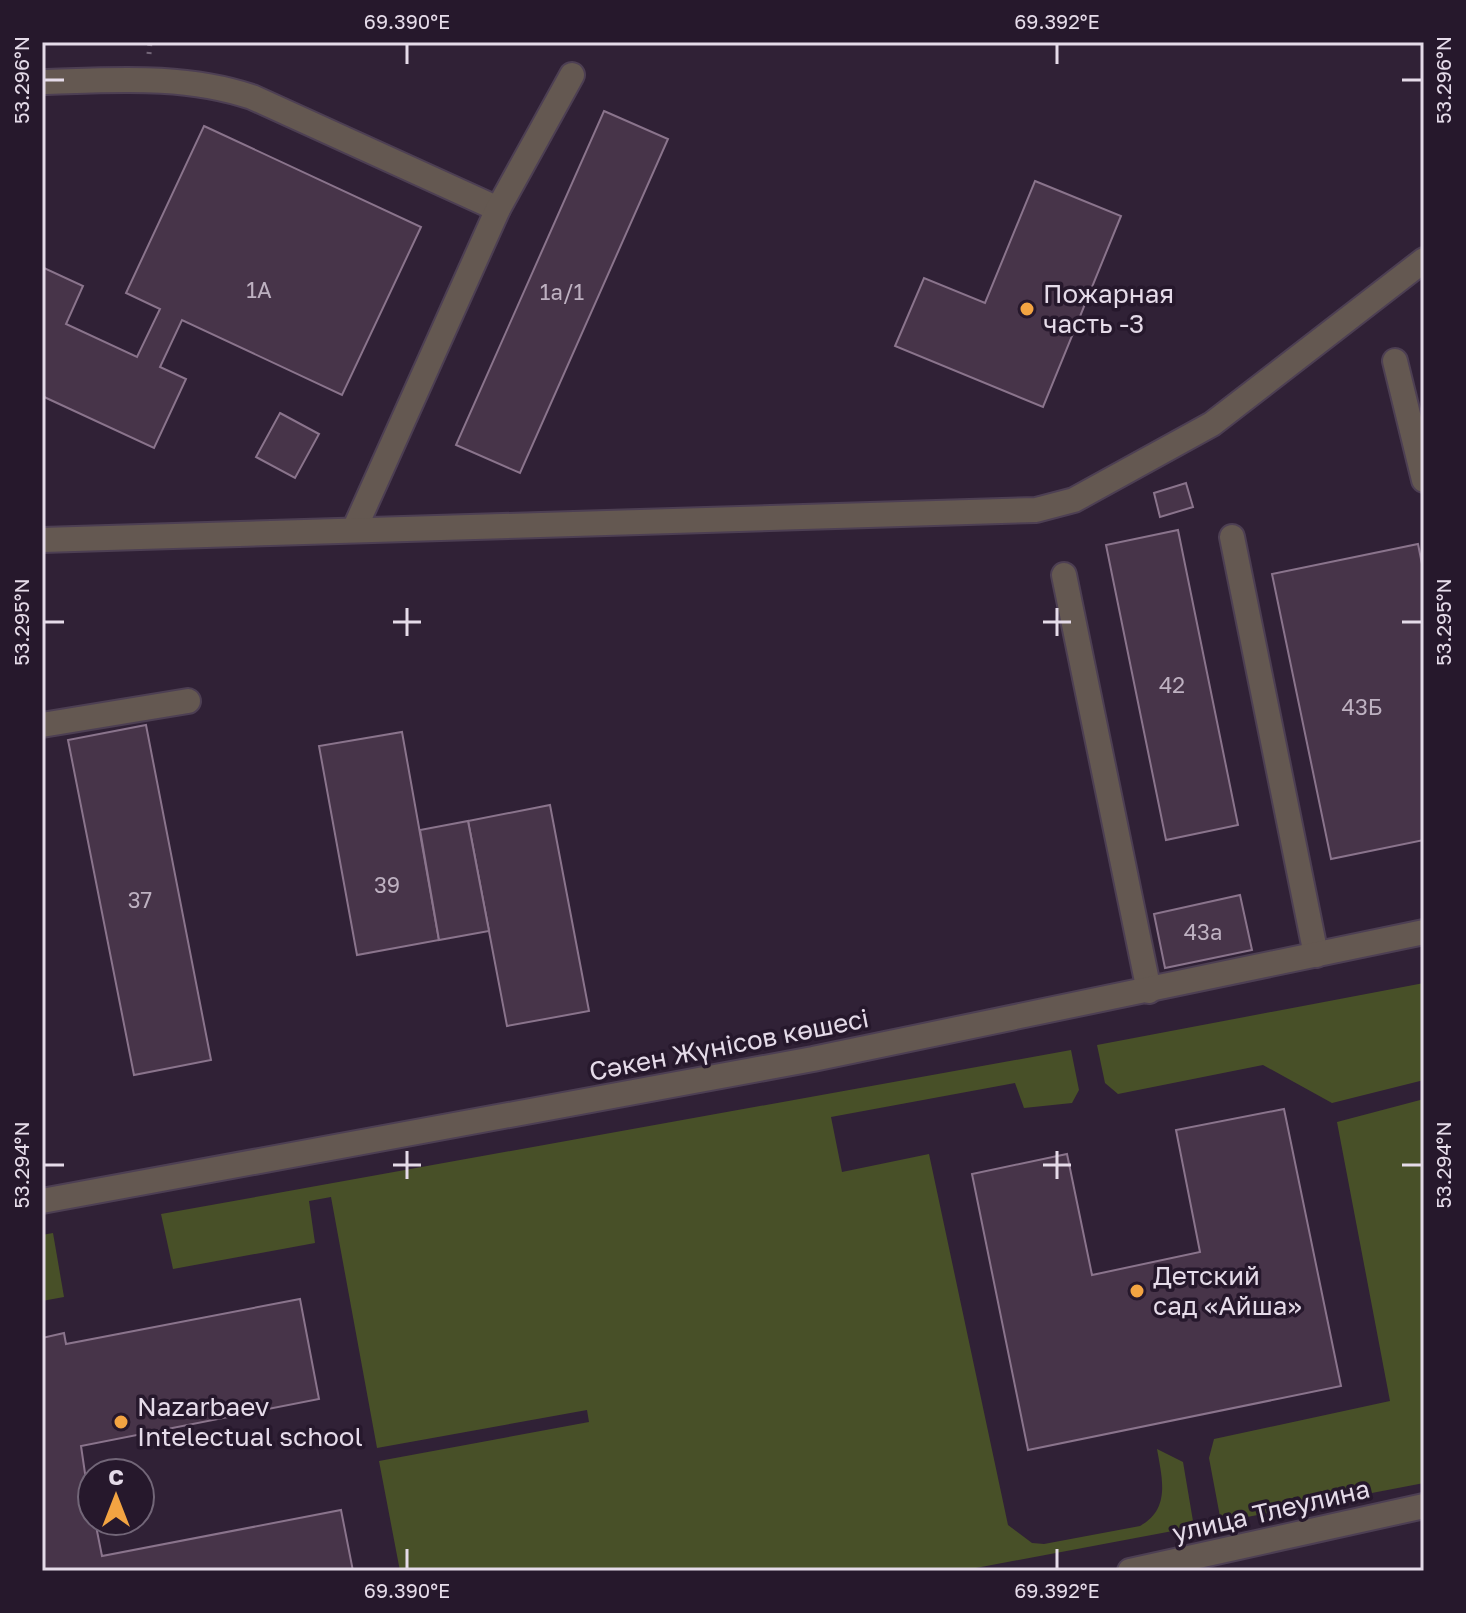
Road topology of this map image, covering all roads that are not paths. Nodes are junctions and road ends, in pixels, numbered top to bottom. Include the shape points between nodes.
1 (572, 75) dead end
2 (42, 82) edge
3 (498, 209) junction
4 (1424, 260) edge
5 (1395, 361) dead end
6 (1424, 480) edge
7 (354, 530) junction
8 (1232, 537) dead end
9 (42, 540) edge
10 (1064, 575) dead end
11 (188, 701) dead end
12 (42, 725) edge
13 (1424, 932) edge
14 (1316, 955) junction
15 (1149, 991) junction
16 (42, 1201) edge
17 (1424, 1506) edge
18 (1130, 1571) edge

1 - 3 street
2 - 3 street via 147,79 219,86
3 - 7 street
4 - 7 street via 1212,424 1056,506
5 - 6 street
7 - 9 street
8 - 14 street
10 - 15 street
11 - 12 street
13 - 14 street, Сәкен Жүнісов көшесі
14 - 15 street, Сәкен Жүнісов көшесі
15 - 16 street, Сәкен Жүнісов көшесі via 813,1059
17 - 18 street, улица Тлеулина

